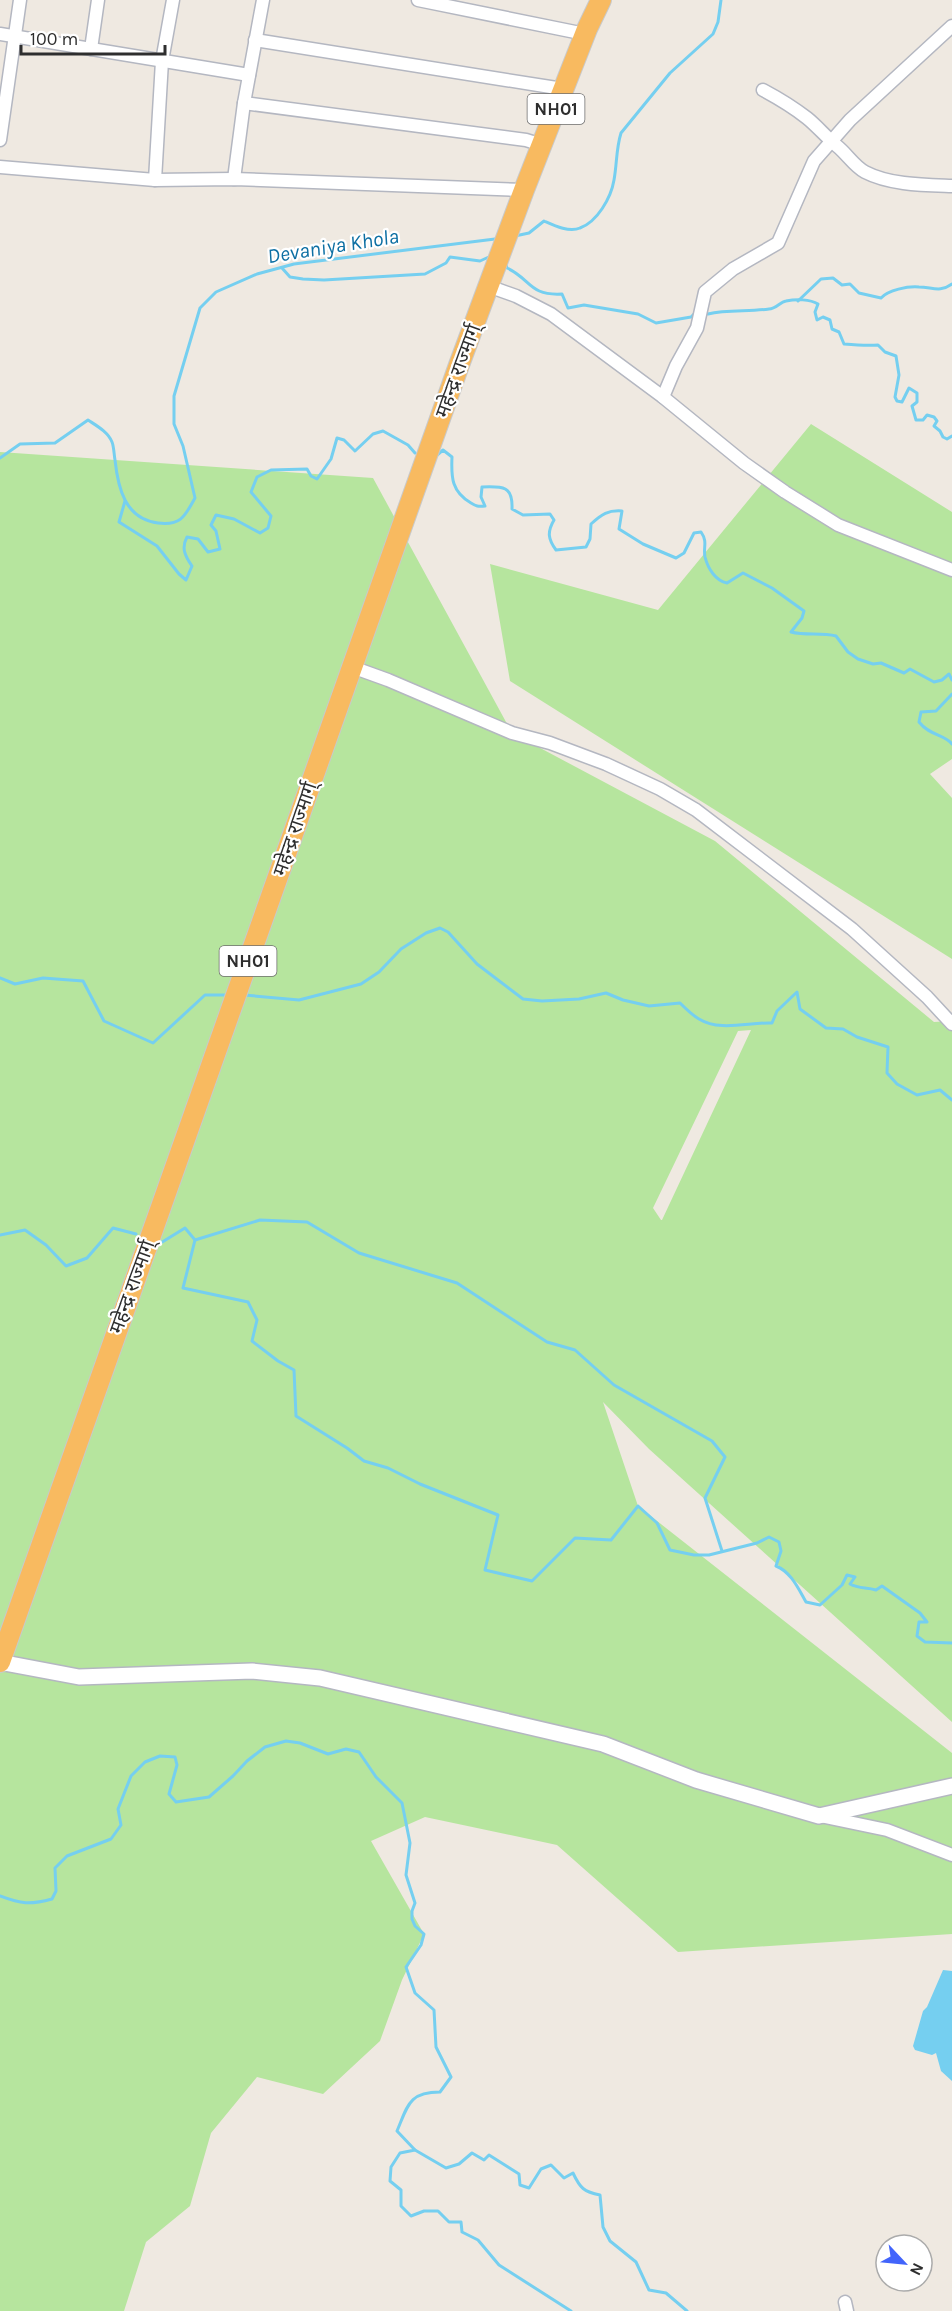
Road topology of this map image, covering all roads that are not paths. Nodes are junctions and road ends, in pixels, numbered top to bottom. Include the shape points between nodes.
1 (20, 0) edge
2 (98, 0) edge
3 (173, 0) edge
4 (263, 0) edge
5 (418, 0) edge
6 (601, 0) edge
7 (952, 26) edge
8 (585, 33) junction
9 (0, 34) edge
10 (14, 37) junction
11 (255, 40) junction
12 (91, 49) junction
13 (162, 61) junction
14 (249, 75) junction
15 (563, 89) junction
16 (763, 90) dead end
17 (244, 103) junction
18 (0, 140) edge
19 (831, 141) junction
20 (542, 145) junction
21 (0, 167) edge
22 (234, 179) junction
23 (155, 180) junction
24 (952, 186) edge
25 (524, 190) junction
26 (488, 286) junction
27 (663, 397) junction
28 (952, 570) edge
29 (352, 667) junction
30 (952, 1024) edge
31 (0, 1662) edge
32 (952, 1786) edge
33 (819, 1816) junction
34 (952, 1855) edge

1 - 10 street
2 - 12 street
3 - 13 street
4 - 11 street
5 - 8 street
6 - 8 highway, महेन्द्र राज्मार्ग् / NH01
7 - 19 street
8 - 15 highway, महेन्द्र राज्मार्ग् / NH01
9 - 10 street
10 - 12 street
10 - 18 street
11 - 14 street
11 - 15 street
12 - 13 street
13 - 14 street
13 - 23 street
14 - 17 street
15 - 20 highway, महेन्द्र राज्मार्ग् / NH01
16 - 19 street via 808,119
17 - 20 street via 515,138
17 - 22 street
19 - 24 street via 862,170 876,177
19 - 27 street via 814,161 778,243 733,269 705,292 698,323
20 - 25 highway, महेन्द्र राज्मार्ग् / NH01
21 - 23 street
22 - 23 street
22 - 25 street
25 - 26 highway, महेन्द्र राज्मार्ग् / NH01
26 - 27 street via 551,314
26 - 29 highway, महेन्द्र राज्मार्ग् / NH01
27 - 28 street via 752,469 838,525
29 - 30 street via 512,733 606,764 696,810 852,929
29 - 31 highway, महेन्द्र राज्मार्ग् / NH01
31 - 33 street via 79,1677 252,1671 320,1677 603,1744 696,1780
32 - 33 street
33 - 34 street via 887,1830

